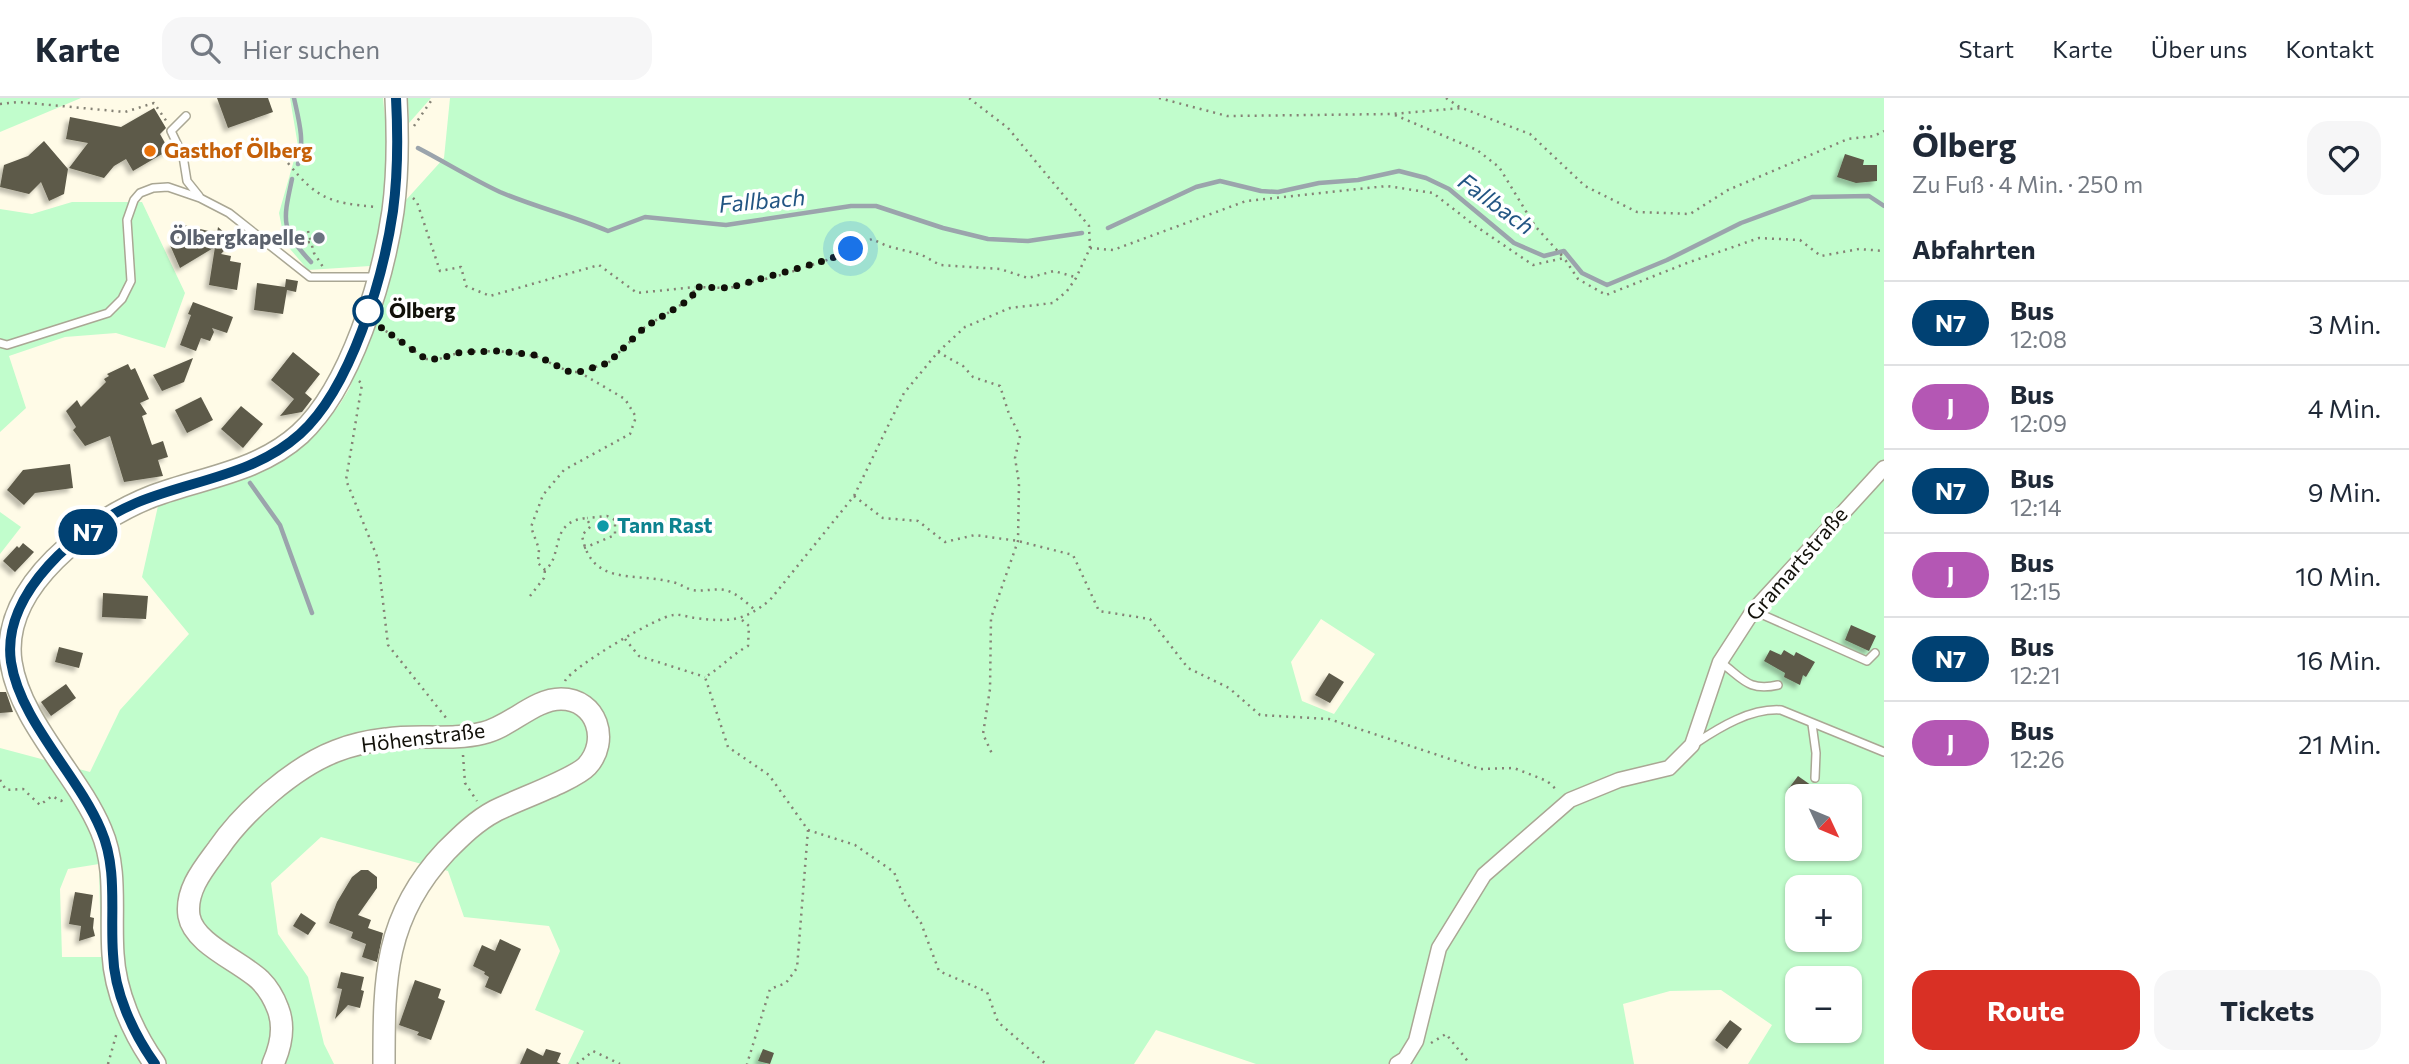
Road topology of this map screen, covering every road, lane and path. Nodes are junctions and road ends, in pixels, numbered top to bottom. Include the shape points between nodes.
1 (396, 98) edge
2 (969, 98) edge
3 (1159, 98) edge
4 (1446, 98) edge
5 (0, 104) edge
6 (1462, 108) junction
7 (1392, 114) junction
8 (186, 116) dead end
9 (171, 131) junction
10 (1884, 131) edge
11 (288, 163) dead end
12 (396, 176) junction
13 (200, 198) junction
14 (393, 209) junction
15 (308, 231) dead end
16 (311, 242) junction
17 (289, 244) dead end
18 (1090, 248) junction
19 (1884, 251) edge
20 (1564, 258) junction
21 (325, 277) junction
22 (378, 277) junction
23 (1076, 278) junction
24 (695, 287) junction
25 (366, 317) junction
26 (0, 343) edge
27 (938, 352) junction
28 (345, 369) junction
29 (579, 372) junction
30 (1884, 468) edge
31 (853, 495) junction
32 (586, 518) junction
33 (1018, 541) junction
34 (584, 548) junction
35 (545, 570) junction
36 (530, 596) dead end
37 (756, 611) junction
38 (1753, 611) junction
39 (741, 619) junction
40 (625, 638) junction
41 (1875, 653) dead end
42 (1720, 663) junction
43 (705, 677) junction
44 (1778, 685) dead end
45 (558, 699) junction
46 (1812, 724) junction
47 (462, 736) junction
48 (1692, 745) junction
49 (1884, 752) edge
50 (993, 755) dead end
51 (1815, 778) dead end
52 (0, 780) edge
53 (76, 787) junction
54 (1570, 800) junction
55 (487, 815) junction
56 (808, 830) junction
57 (128, 1015) junction
58 (1401, 1061) edge
59 (108, 1064) edge
60 (155, 1064) edge
61 (273, 1064) edge
62 (384, 1064) edge
63 (577, 1064) edge
64 (620, 1064) edge
65 (747, 1064) edge
66 (1046, 1064) edge
67 (1471, 1064) edge

1 - 12 street
2 - 18 path via 1008,128 1089,226
3 - 7 path via 1227,116
4 - 6 path
5 - 9 path via 125,112 154,103
6 - 7 path
6 - 10 path via 1530,134 1585,186 1637,212 1690,214 1728,190 1848,139
7 - 20 path via 1477,150 1499,167 1535,226
8 - 9 lane
9 - 13 lane via 183,156 187,181
11 - 14 path via 313,191 337,202
12 - 14 street
12 - 24 path via 417,201 440,271 461,268 466,286 490,296 599,265 637,293
13 - 21 lane via 229,213 310,277
13 - 26 lane via 168,187 140,193 127,220 131,281 122,299 108,313 8,345
14 - 22 street
15 - 16 path
16 - 17 path
16 - 21 path
18 - 20 path via 1113,250 1246,201 1387,186 1433,193 1534,265
18 - 23 path
19 - 20 path via 1859,248 1821,256 1800,240 1759,238 1606,295 1578,279
21 - 22 lane
22 - 25 street
23 - 24 path via 1054,271 1028,278 1000,269 940,265 873,239 785,274 729,288
23 - 27 path via 1054,303 1010,308 987,317 965,327
24 - 29 path via 692,298 645,327 608,363
25 - 28 street
25 - 29 path via 426,359 498,351 535,355
27 - 31 path via 904,393
27 - 33 path via 973,377 1000,386 1020,436 1015,458
28 - 47 path via 362,384 346,480 378,559 388,645
28 - 53 street via 320,412 276,452 235,472 118,512 81,537 31,586 13,631 13,671 28,708
29 - 35 path via 625,399 636,417 630,433 564,470 543,495 531,527 539,549 538,563
30 - 38 street, Gramartstraße
31 - 33 path via 883,518 918,521 945,542 975,536
31 - 37 path via 770,600
32 - 34 path via 591,526 582,535
32 - 34 path via 615,520 615,535
32 - 35 path via 574,520 564,530
33 - 50 path via 992,618 983,734
33 - 54 path via 1073,555 1099,611 1150,619 1188,668 1229,688 1260,715 1329,719 1480,769 1514,768 1547,782
34 - 37 path via 592,561 613,575 673,582 693,590 726,590
35 - 36 path
37 - 39 path
38 - 41 lane via 1867,661
38 - 42 street, Gramartstraße
39 - 40 path via 673,615
39 - 43 path via 749,626 748,646
40 - 43 path via 639,656
40 - 45 path via 567,676
42 - 44 lane via 1752,685
42 - 48 street, Gramartstraße
43 - 56 path via 729,747 769,775
45 - 47 street, Höhenstraße via 492,730
45 - 55 street via 576,702 593,717 600,737 597,751 579,773
46 - 48 lane via 1781,710 1765,710 1715,730
46 - 49 lane
46 - 51 lane
47 - 55 path via 465,783
47 - 61 street, Höhenstraße via 387,738 321,757 244,818 198,878 189,905 194,928 260,980 277,1007 281,1037
48 - 54 street, Gramartstraße via 1669,768 1619,780
52 - 53 path via 6,790 23,789 40,804 52,796 61,801
53 - 57 street via 102,832 110,863 113,957
54 - 58 street, Gramartstraße via 1484,875 1439,948 1416,1041
55 - 62 street via 428,872 399,925 386,978
56 - 65 path via 797,968 786,983 770,989
56 - 66 path via 855,845 894,872 939,971 987,992 998,1022
57 - 59 path via 117,1030
57 - 60 street
58 - 67 path via 1446,1034
63 - 64 path via 593,1051

